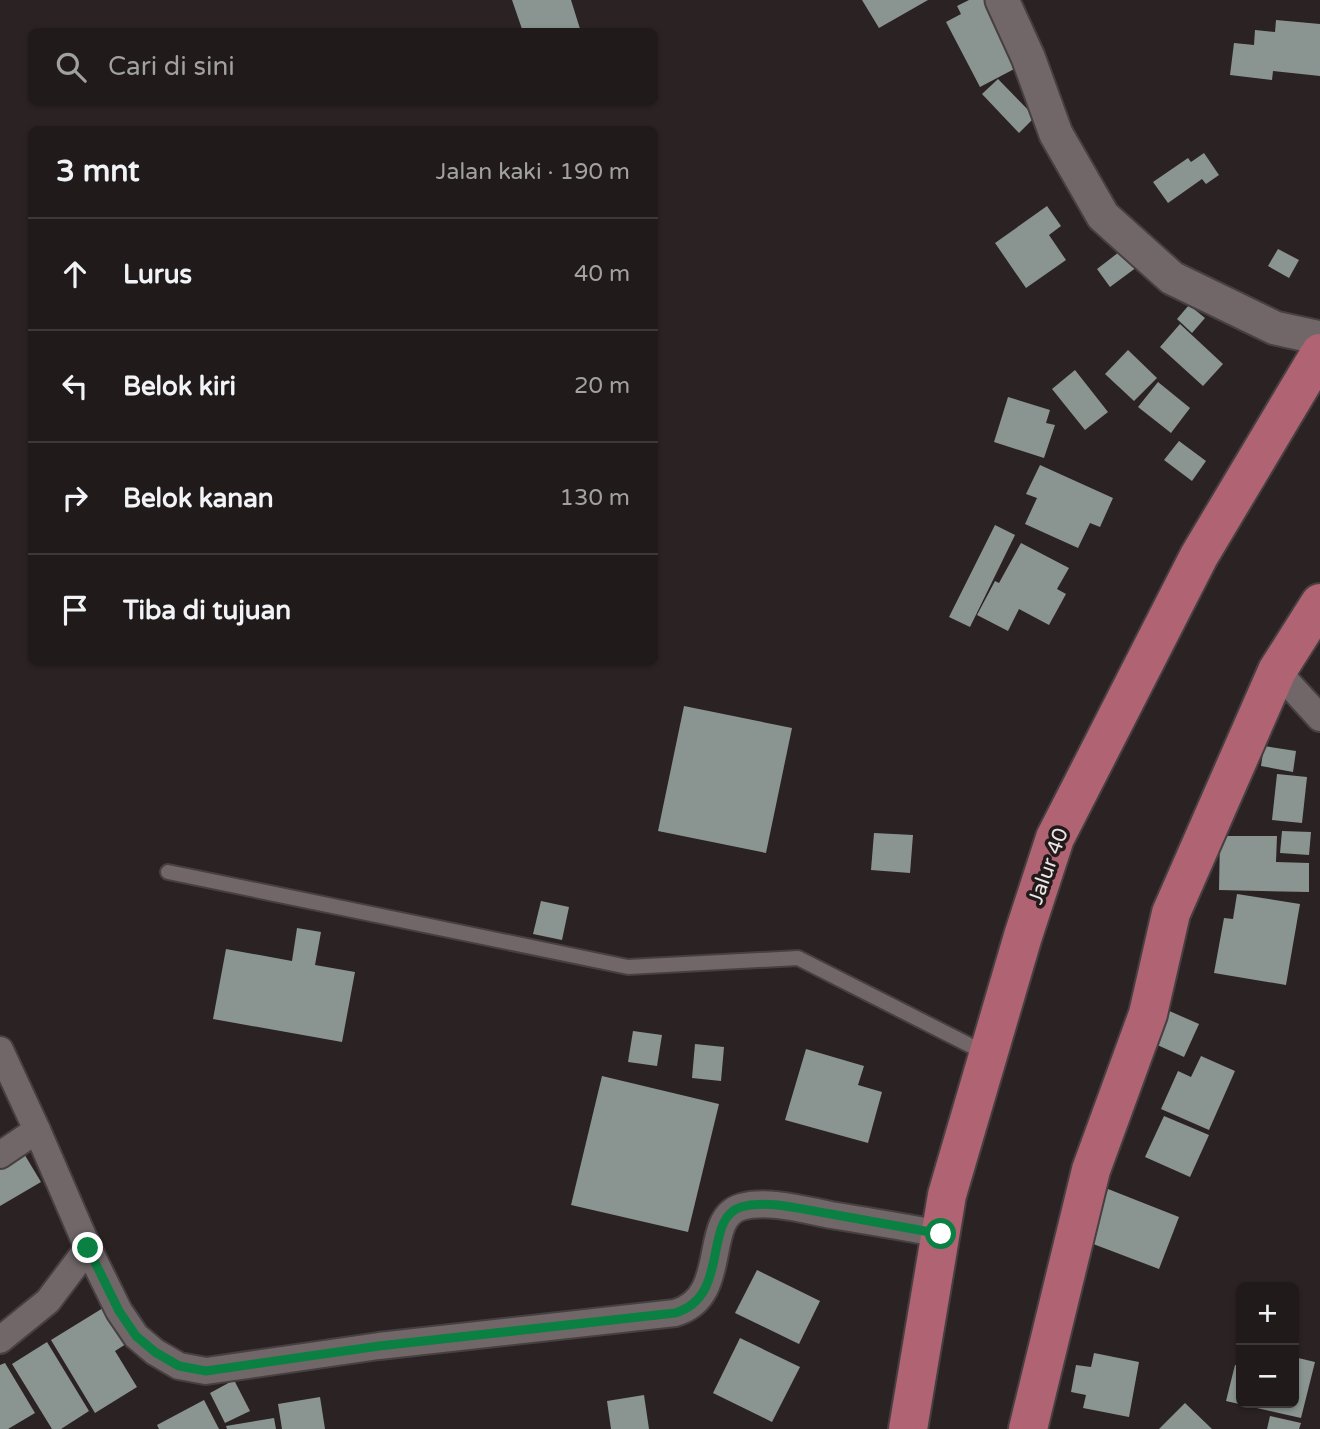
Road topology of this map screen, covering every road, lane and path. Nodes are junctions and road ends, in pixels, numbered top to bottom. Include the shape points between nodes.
1 (1002, 0) edge
2 (1320, 338) edge
3 (1320, 353) edge
4 (1320, 603) edge
5 (1277, 671) junction
6 (1320, 718) edge
7 (168, 872) dead end
8 (0, 1050) edge
9 (988, 1055) junction
10 (37, 1130) junction
11 (0, 1155) edge
12 (941, 1234) junction
13 (88, 1248) junction
14 (0, 1340) edge
15 (908, 1429) edge
16 (1028, 1429) edge

1 - 2 street via 1056,134 1103,215 1172,278 1275,328
3 - 9 highway, Jalur 40 via 1199,556 1055,838
4 - 5 highway
5 - 6 street
5 - 16 highway via 1171,913 1147,1014 1091,1170
7 - 9 lane via 628,967 798,958
8 - 10 street
9 - 12 highway, Jalur 40 via 947,1195
10 - 11 street
10 - 13 street
12 - 13 street via 772,1204 740,1207 725,1220 708,1283 686,1310 206,1371 179,1366 136,1336
12 - 15 highway, Jalur 40
13 - 14 street via 48,1301

